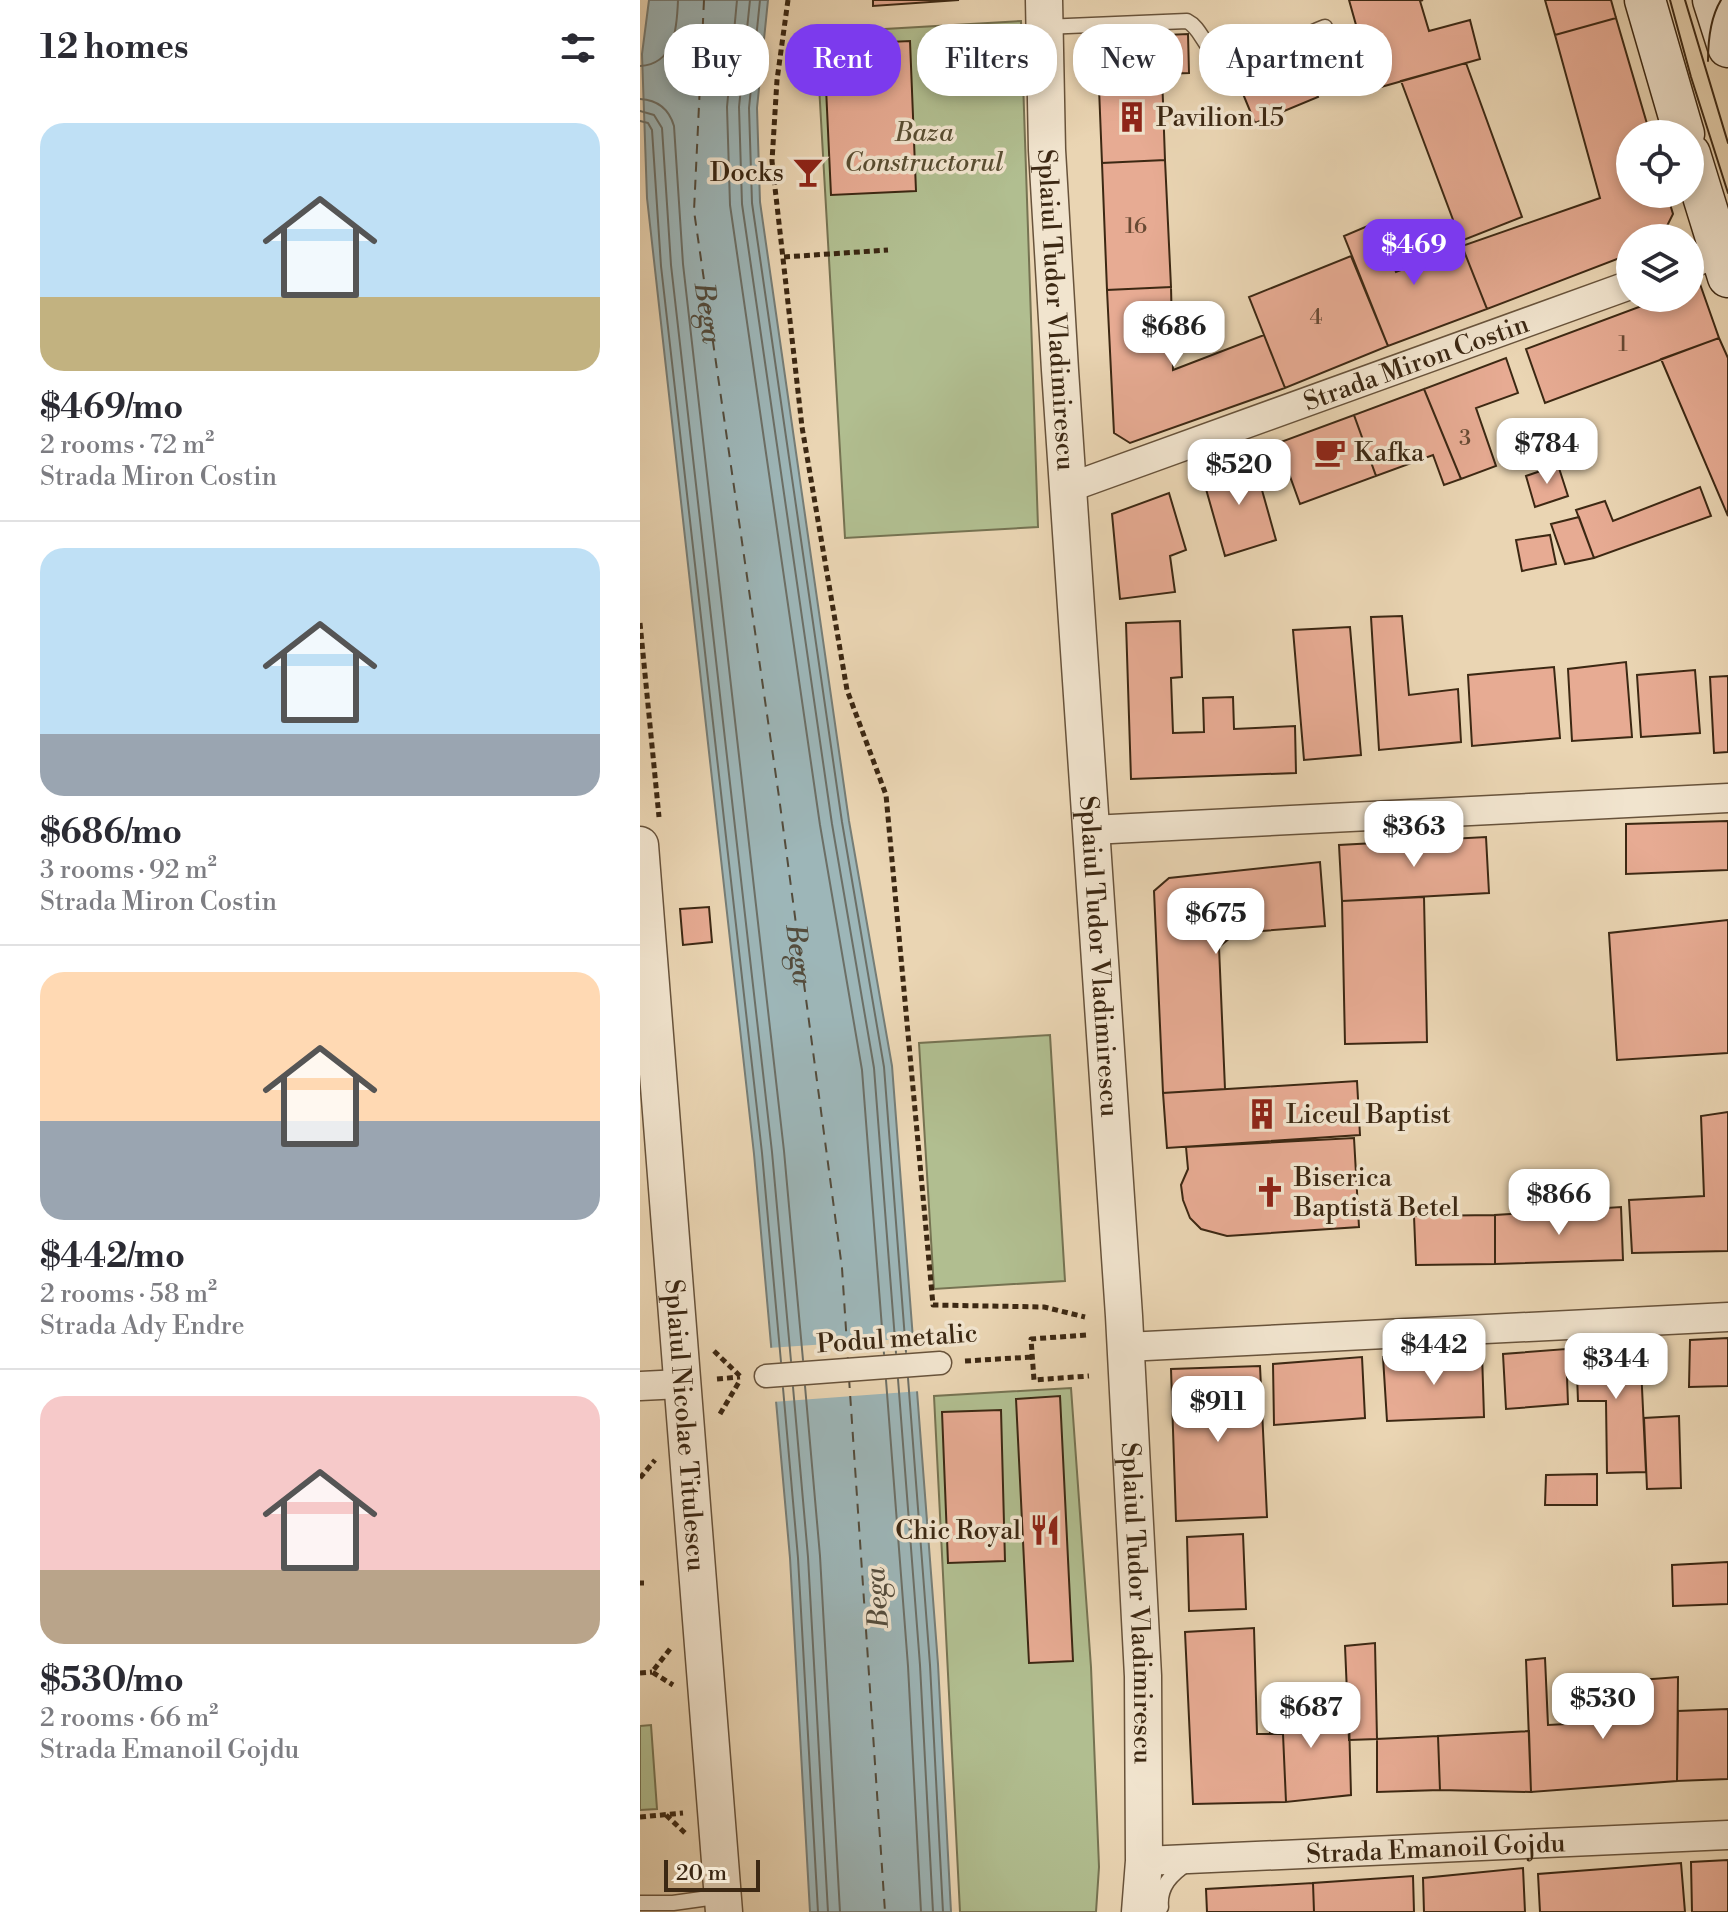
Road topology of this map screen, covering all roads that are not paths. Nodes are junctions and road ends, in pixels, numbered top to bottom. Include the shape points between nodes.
1 (1645, 0) edge
2 (1713, 0) edge
3 (1043, 14) edge
4 (1199, 30) edge
5 (1728, 47) edge
6 (1680, 120) edge
7 (1701, 208) edge
8 (1712, 265) edge
9 (1616, 290) edge
10 (1068, 488) junction
11 (1728, 798) edge
12 (1091, 830) junction
13 (640, 845) edge
14 (642, 882) edge
15 (1728, 1317) edge
16 (1126, 1347) junction
17 (940, 1363) road end
18 (766, 1376) dead end
19 (681, 1384) junction
20 (640, 1386) edge
21 (1728, 1835) edge
22 (1195, 1859) junction
23 (1150, 1894) edge
24 (640, 1903) edge
25 (724, 1904) edge

1 - 6 main road
2 - 5 main road
3 - 4 lane via 1187,21
3 - 10 street, Splaiul Tudor Vladimirescu
7 - 8 main road
9 - 10 street, Strada Miron Costin
10 - 12 street, Splaiul Tudor Vladimirescu
11 - 12 street
12 - 16 street, Splaiul Tudor Vladimirescu
13 - 14 street, Splaiul Nicolae Titulescu
14 - 19 street, Splaiul Nicolae Titulescu
15 - 16 street
16 - 23 street, Splaiul Tudor Vladimirescu
17 - 18 street, Podul metalic
19 - 20 street
19 - 25 street, Splaiul Nicolae Titulescu
21 - 22 street, Strada Emanoil Gojdu
22 - 23 street, Strada Emanoil Gojdu
22 - 23 lane via 1173,1874 1160,1895
24 - 25 lane

